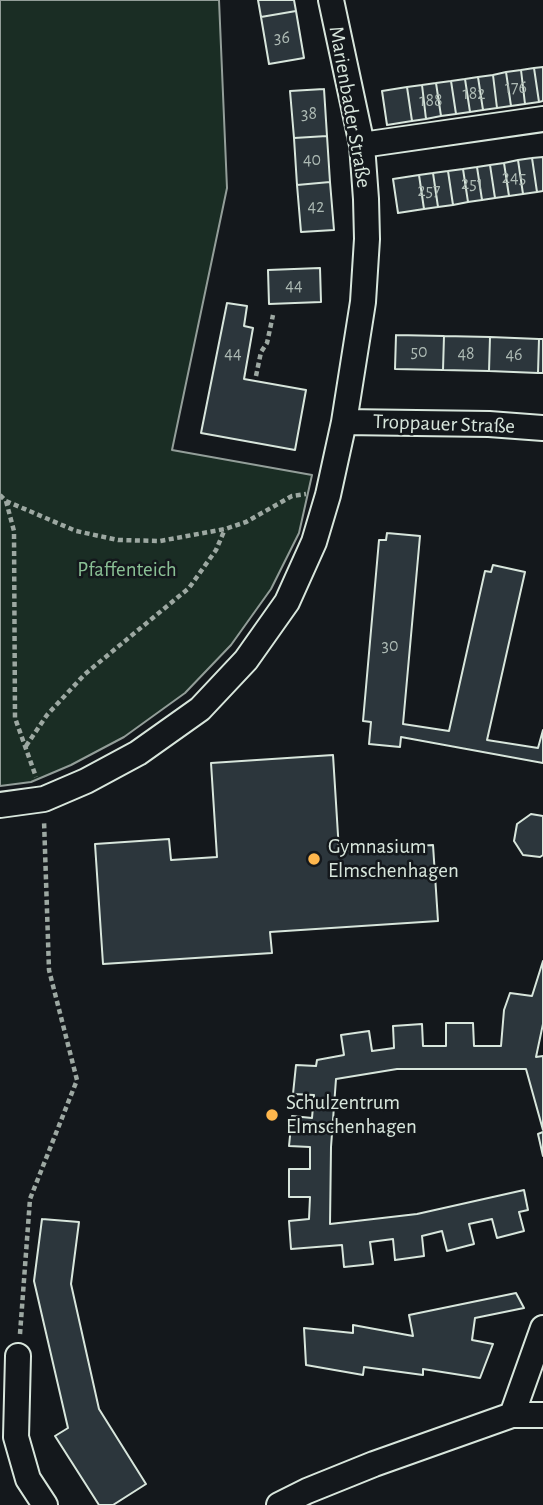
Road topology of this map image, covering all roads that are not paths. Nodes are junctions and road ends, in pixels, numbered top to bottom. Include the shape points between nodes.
1 (331, 0) edge
2 (543, 119) edge
3 (362, 145) junction
4 (344, 422) junction
5 (543, 428) edge
6 (0, 805) edge
7 (543, 1328) edge
8 (18, 1356) road end
9 (512, 1415) junction
10 (543, 1415) edge
11 (45, 1505) edge
12 (279, 1505) edge

1 - 3 street, Marienbader Straße
2 - 3 street
3 - 4 street, Marienbader Straße via 366,199 363,302
4 - 5 street, Troppauer Straße
4 - 6 street, Marienbader Straße via 314,542 287,602 246,660 200,709 138,753 44,799
7 - 9 street
8 - 11 street via 16,1437 28,1479
9 - 10 street
9 - 12 street via 374,1464

